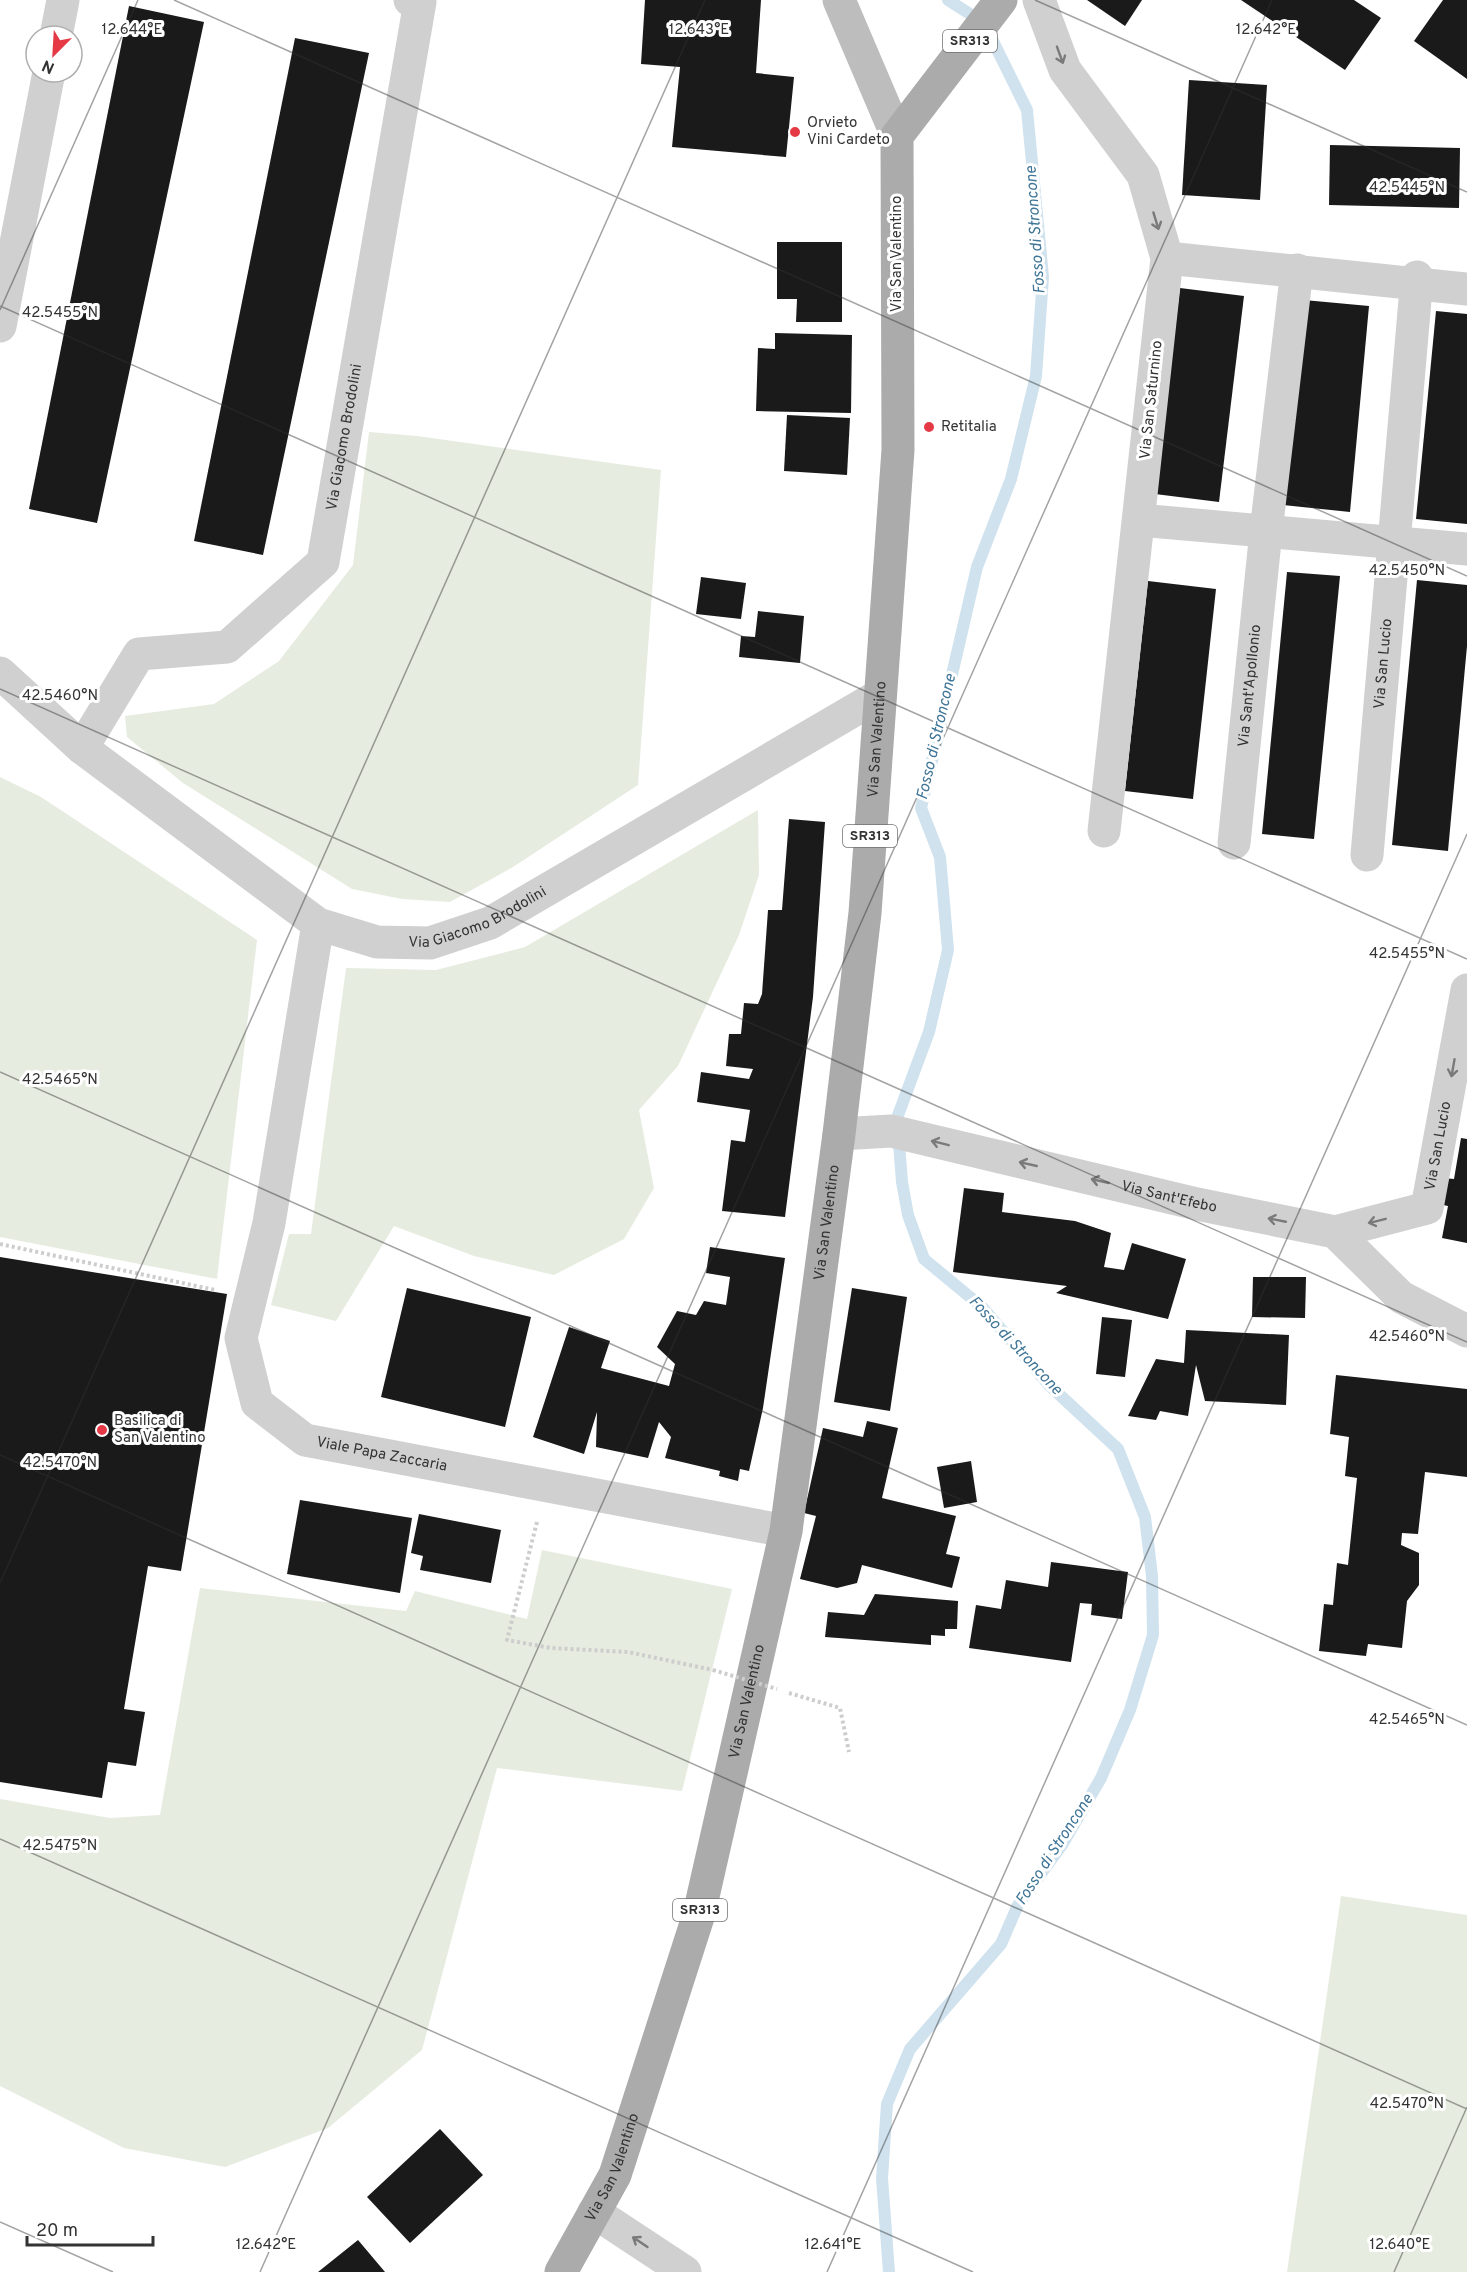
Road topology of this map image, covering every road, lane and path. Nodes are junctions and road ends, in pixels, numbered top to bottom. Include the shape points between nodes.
1 (63, 0) edge
2 (410, 0) edge
3 (839, 0) edge
4 (1001, 0) edge
5 (1040, 0) edge
6 (58, 24) edge
7 (47, 84) edge
8 (897, 136) junction
9 (1167, 258) junction
10 (1297, 270) junction
11 (1416, 280) junction
12 (1467, 289) edge
13 (0, 326) edge
14 (1139, 520) junction
15 (1266, 531) junction
16 (1394, 543) junction
17 (1467, 549) edge
18 (0, 673) edge
19 (880, 695) junction
20 (82, 748) junction
21 (1104, 831) dead end
22 (1234, 843) dead end
23 (1367, 855) dead end
24 (318, 924) junction
25 (1467, 990) edge
26 (838, 1134) junction
27 (1335, 1232) junction
28 (0, 1244) edge
29 (250, 1298) junction
30 (1467, 1331) edge
31 (546, 1485) junction
32 (786, 1531) junction
33 (849, 1752) dead end
34 (594, 2212) junction
35 (561, 2272) edge
36 (685, 2272) edge

1 - 6 street
2 - 20 street, Via Giacomo Brodolini via 420,2 323,562 227,647 139,654
3 - 8 main road
4 - 8 main road, SR313
5 -> 9 street, Via San Saturnino via 1065,70 1143,175
7 - 13 street
8 - 19 main road, Via San Valentino / SR313 via 898,450
9 - 10 street
9 - 14 street, Via San Saturnino
10 - 11 street
10 - 15 street, Via Sant'Apollonio
11 - 12 street
11 - 16 street, Via San Lucio
14 - 15 street
14 - 21 street, Via San Saturnino
15 - 16 street
15 - 22 street, Via Sant'Apollonio
16 - 17 street
16 - 23 street, Via San Lucio
18 - 20 street, Via Giacomo Brodolini
19 - 24 street, Via Giacomo Brodolini via 490,922 430,943 377,942
19 - 26 main road, Via San Valentino / SR313 via 865,913
20 - 24 street, Via Giacomo Brodolini
24 - 29 street, Viale Papa Zaccaria via 268,1223
25 -> 27 street, Via San Lucio via 1427,1208
27 -> 26 street, Via Sant'Efebo via 1197,1204 891,1131
26 - 32 main road, Via San Valentino / SR313
27 - 30 street via 1401,1297
28 - 29 path
29 - 31 street, Viale Papa Zaccaria via 241,1338 257,1403 305,1440
31 - 32 street, Viale Papa Zaccaria
31 - 33 path, bridge via 507,1640 551,1648 628,1652 713,1670 840,1708
32 - 34 main road, Via San Valentino / SR313 via 699,1914 615,2175
34 - 35 main road, Via San Valentino / SR313
36 -> 34 street

